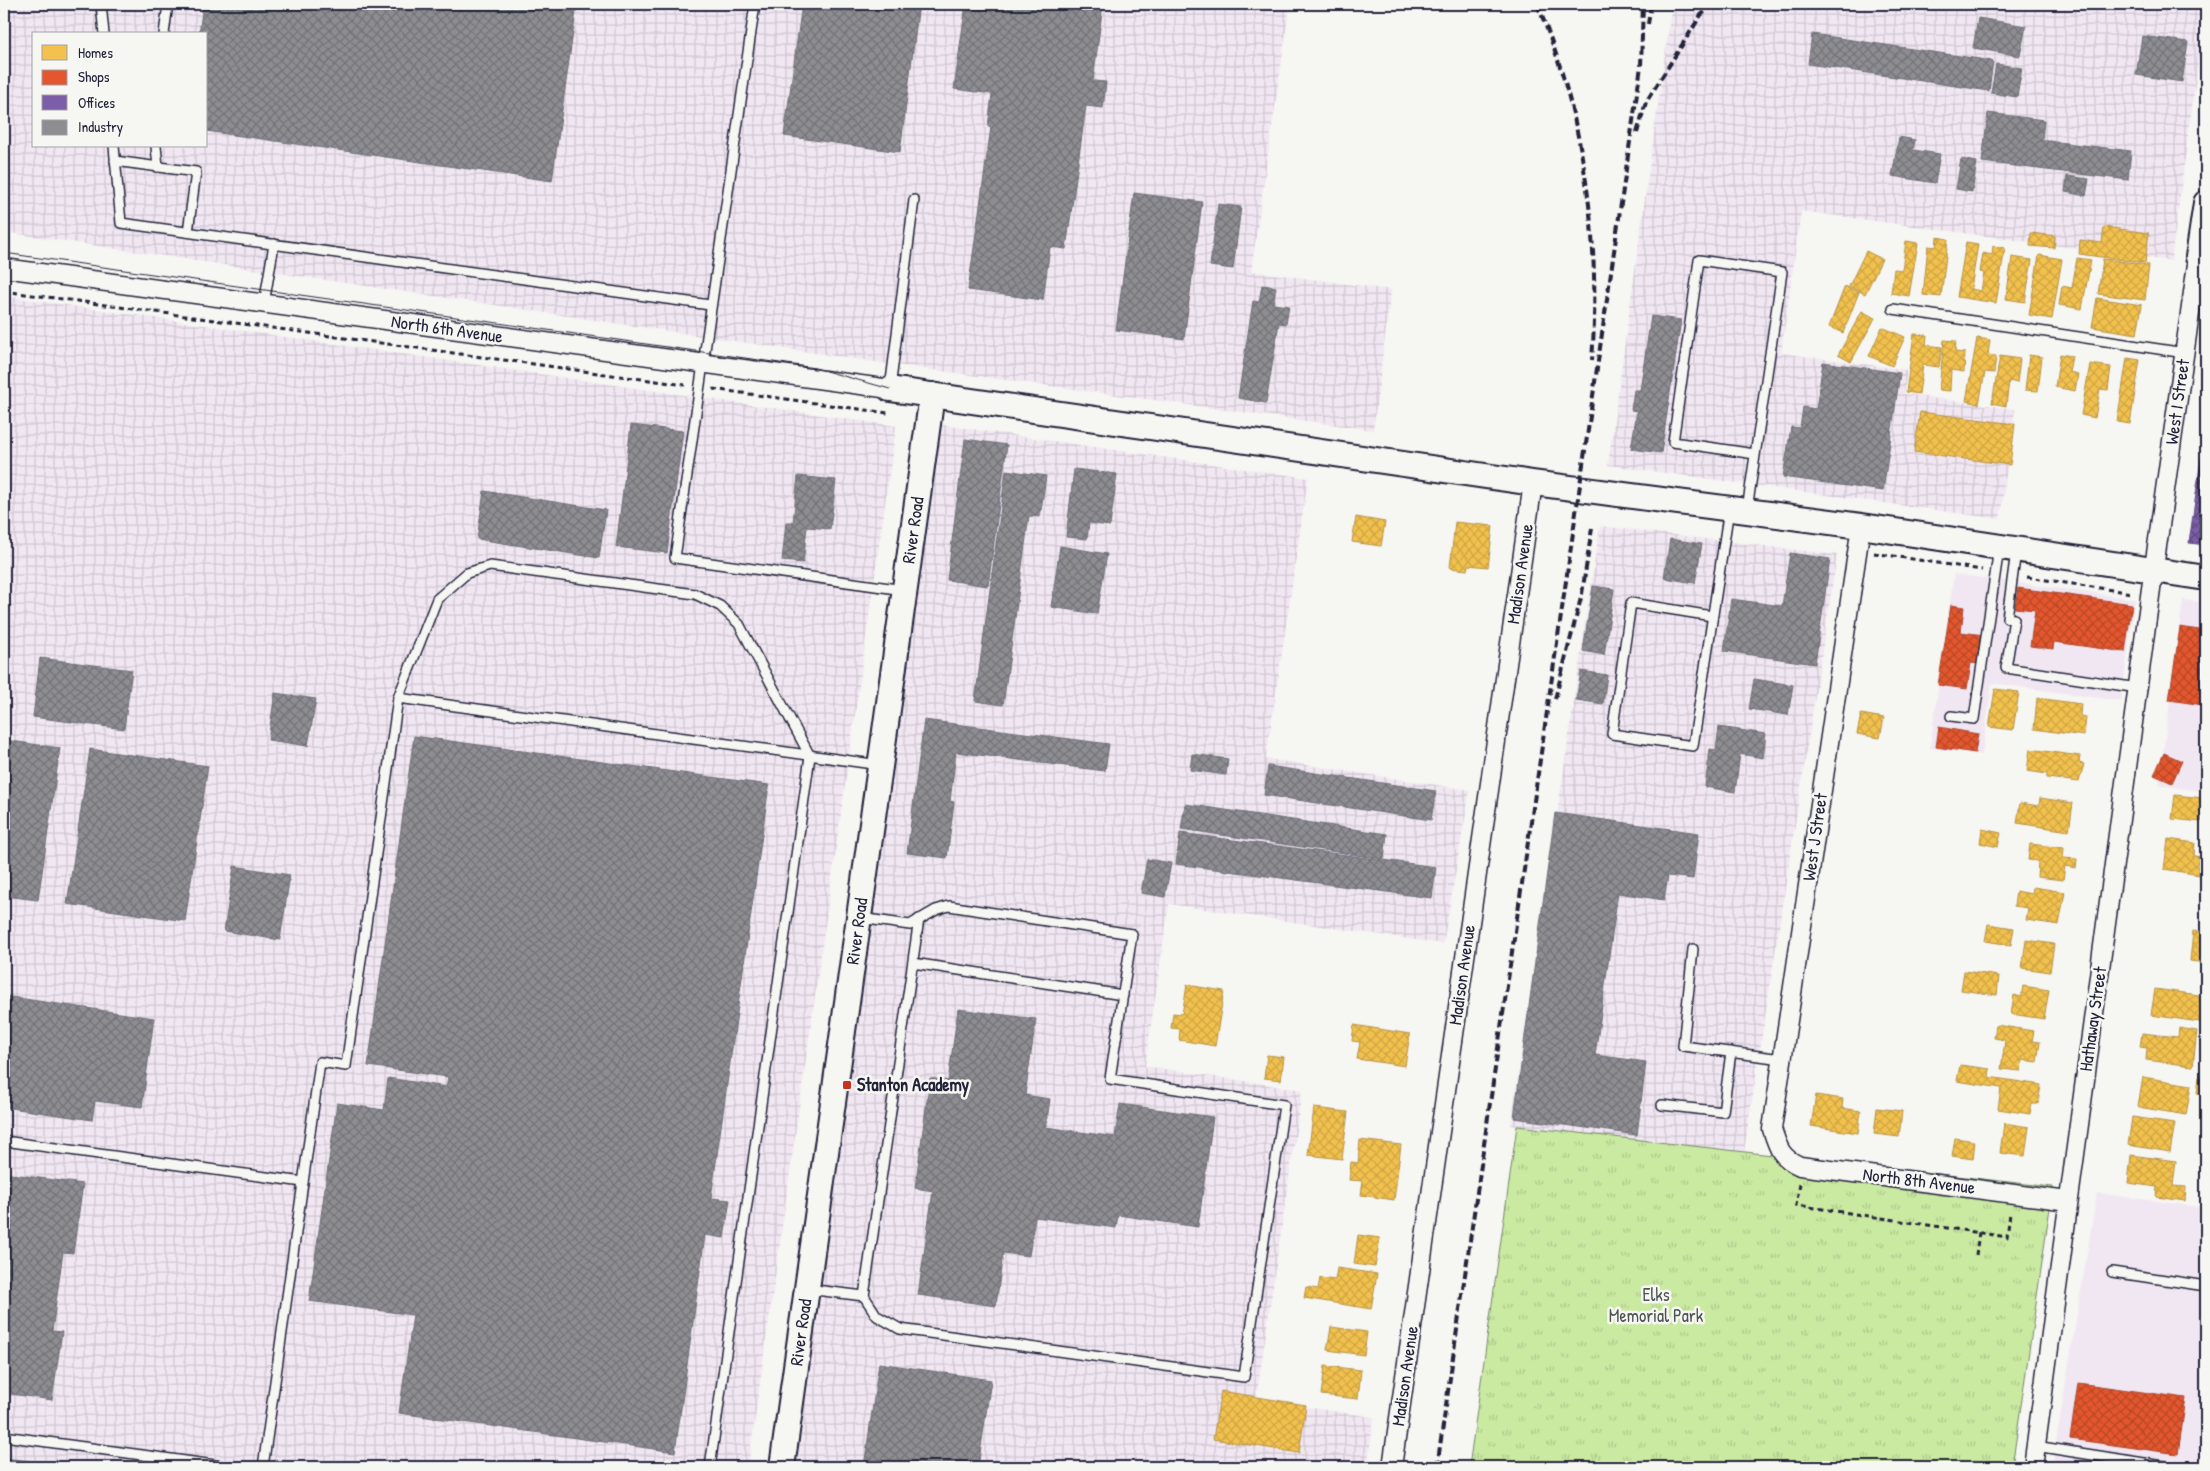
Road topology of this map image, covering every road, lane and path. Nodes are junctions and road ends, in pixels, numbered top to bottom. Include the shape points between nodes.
1 (101, 4) edge
2 (164, 4) edge
3 (168, 4) edge
4 (755, 4) edge
5 (166, 22) junction
6 (104, 32) edge
7 (164, 32) edge
8 (114, 148) edge
9 (156, 148) edge
10 (115, 161) junction
11 (158, 167) junction
12 (914, 200) dead end
13 (2206, 203) edge
14 (188, 232) junction
15 (274, 244) junction
16 (2202, 258) edge
17 (4, 268) edge
18 (264, 304) junction
19 (710, 306) junction
20 (1893, 310) dead end
21 (2185, 353) junction
22 (702, 364) junction
23 (890, 389) junction
24 (932, 395) junction
25 (1755, 454) junction
26 (1533, 482) junction
27 (1738, 510) junction
28 (1861, 526) junction
29 (2007, 549) junction
30 (2154, 571) junction
31 (2206, 578) edge
32 (904, 590) junction
33 (1712, 616) junction
34 (2138, 688) junction
35 (398, 698) junction
36 (1952, 716) dead end
37 (810, 756) junction
38 (880, 765) junction
39 (858, 918) junction
40 (920, 919) junction
41 (1694, 949) dead end
42 (913, 963) junction
43 (1123, 995) junction
44 (1731, 1052) junction
45 (1782, 1059) junction
46 (1662, 1105) dead end
47 (4, 1140) edge
48 (1778, 1148) joint
49 (1804, 1166) junction
50 (303, 1182) junction
51 (2012, 1194) junction
52 (2068, 1201) junction
53 (1979, 1232) junction
54 (1976, 1255) dead end
55 (2112, 1272) dead end
56 (2206, 1286) edge
57 (807, 1289) junction
58 (864, 1296) junction
59 (4, 1436) edge
60 (2035, 1446) junction
61 (230, 1467) edge
62 (263, 1467) edge
63 (710, 1467) edge
64 (782, 1467) edge
65 (1392, 1467) edge
66 (2032, 1467) edge
67 (2170, 1467) edge

1 - 6 lane
2 - 5 lane
3 - 5 lane
4 - 19 lane
5 - 7 lane
8 - 10 lane
9 - 11 lane
10 - 11 lane
10 - 14 lane via 121,223
11 - 14 lane via 196,172
12 - 23 lane
13 - 16 street, West I Street
14 - 15 lane
15 - 18 lane
15 - 19 lane
16 - 21 street, West I Street
17 - 18 street, North 6th Avenue
18 - 22 street, North 6th Avenue
19 - 22 lane
20 - 21 lane
21 - 30 street, West I Street
22 - 23 street, North 6th Avenue
22 - 32 lane via 675,558
23 - 24 street
24 - 26 street
24 - 32 street, River Road
25 - 25 lane via 1782,272 1699,260 1673,442
25 - 27 lane
26 - 27 street
26 - 65 street, Madison Avenue
27 - 28 street
27 - 33 lane
28 - 29 street
28 - 45 street, West J Street
29 - 30 street
29 - 34 lane via 2006,618 2014,619 2006,668
29 - 36 lane via 1974,719
30 - 31 street
30 - 34 street, Hathaway Street
32 - 38 street, River Road
33 - 33 lane via 1692,746 1612,734 1631,603
34 - 52 street, Hathaway Street
35 - 37 lane
35 - 37 lane via 437,599 467,573 490,566 696,594 720,606 739,624
35 - 50 lane via 346,1066 320,1062
37 - 38 lane
37 - 63 lane
38 - 39 street, River Road
39 - 40 lane via 910,925
39 - 57 street, River Road
40 - 42 lane
40 - 43 lane via 949,906 1132,934
41 - 44 lane via 1683,1046
42 - 43 lane
42 - 58 lane
43 - 58 lane via 1110,1079 1284,1104 1244,1377 900,1329 877,1316
44 - 45 lane
44 - 46 lane via 1723,1112
45 - 48 street, West J Street via 1772,1129
47 - 50 lane
48 - 49 street, North 8th Avenue via 1788,1161
49 - 51 street, North 8th Avenue
49 - 53 path via 1796,1205
50 - 62 lane
51 - 52 street, North 8th Avenue
51 - 53 path via 2008,1237
52 - 60 street, Hathaway Street
53 - 54 path
55 - 56 lane
57 - 58 lane
57 - 64 street, River Road
59 - 61 lane
60 - 66 street, Hathaway Street
60 - 67 lane

